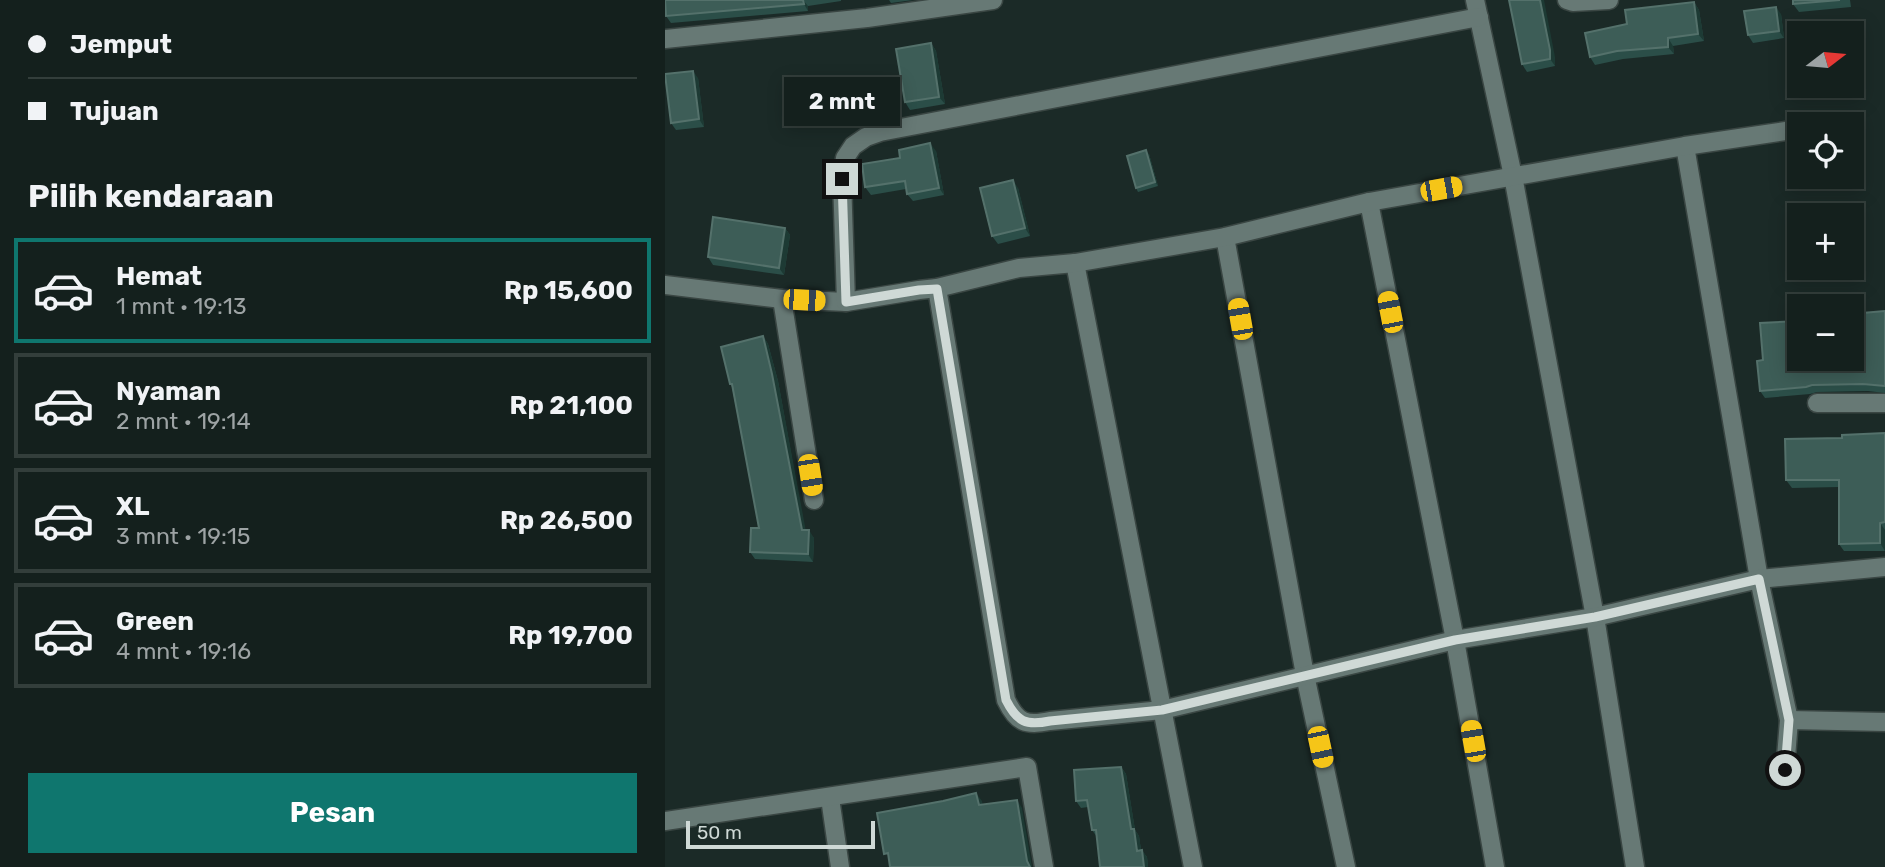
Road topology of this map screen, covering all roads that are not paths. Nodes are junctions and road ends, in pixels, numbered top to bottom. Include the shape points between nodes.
1 (993, 0) edge
2 (1567, 0) edge
3 (1609, 0) edge
4 (1477, 8) edge
5 (665, 39) edge
6 (1787, 131) edge
7 (1685, 146) junction
8 (1513, 176) junction
9 (1369, 202) junction
10 (1225, 237) junction
11 (1075, 263) junction
12 (665, 285) edge
13 (937, 289) junction
14 (782, 299) junction
15 (846, 302) junction
16 (1817, 403) dead end
17 (1885, 403) edge
18 (814, 500) dead end
19 (1885, 567) edge
20 (1759, 579) junction
21 (1595, 617) junction
22 (1455, 640) junction
23 (1305, 675) junction
24 (1162, 710) junction
25 (1789, 720) junction
26 (1885, 722) edge
27 (1785, 770) dead end
28 (830, 797) junction
29 (665, 821) edge
30 (840, 867) edge
31 (1044, 867) edge
32 (1193, 867) edge
33 (1346, 867) edge
34 (1495, 867) edge
35 (1635, 867) edge

1 - 5 street
2 - 3 street
4 - 8 street
4 - 15 street via 866,137 845,158 842,179
6 - 7 street
7 - 8 street
7 - 20 street
8 - 9 street
8 - 21 street
9 - 10 street
9 - 22 street
10 - 11 street
10 - 23 street
11 - 13 street via 1019,268
11 - 24 street
12 - 14 street
13 - 15 street
13 - 24 street via 1006,700 1012,713 1025,723 1038,724
14 - 15 street
14 - 18 street
16 - 17 street
19 - 20 street
20 - 21 street
20 - 25 street
21 - 22 street
21 - 35 street
22 - 23 street
22 - 34 street
23 - 24 street
23 - 33 street
24 - 32 street
25 - 26 street
25 - 27 street
28 - 29 street
28 - 30 street
28 - 31 street via 1027,767

